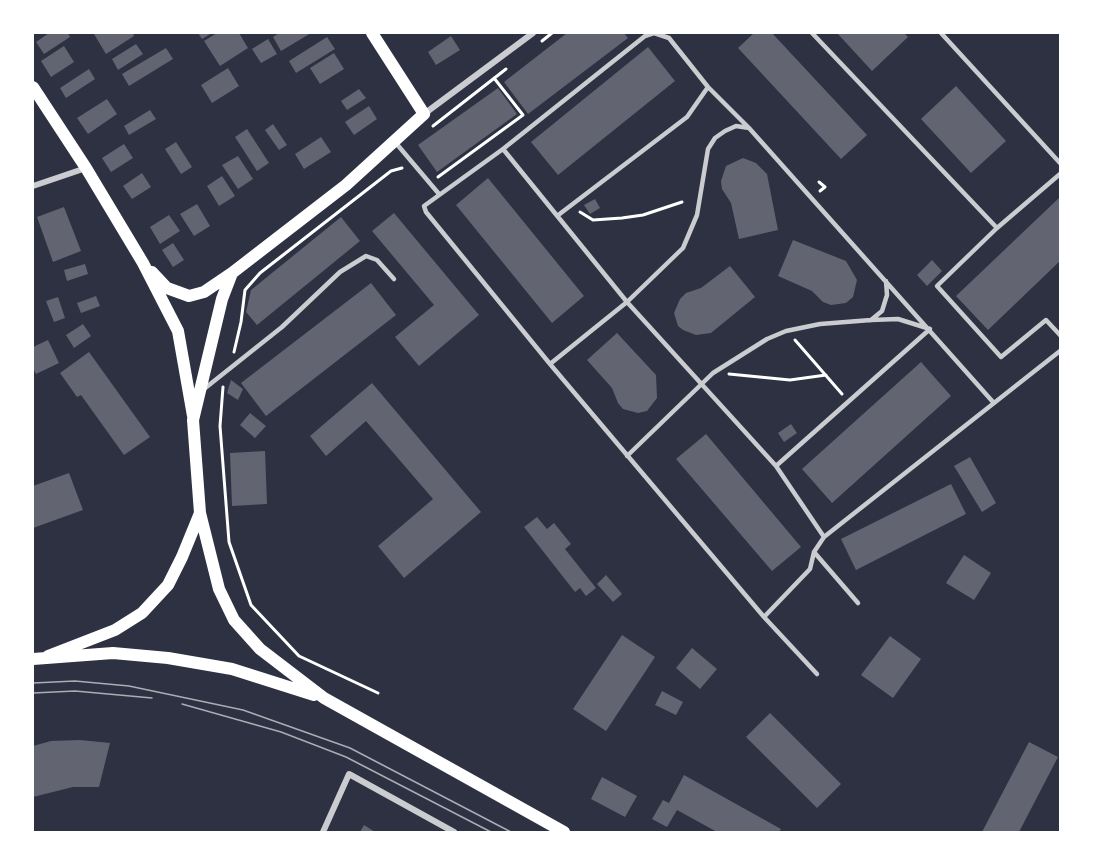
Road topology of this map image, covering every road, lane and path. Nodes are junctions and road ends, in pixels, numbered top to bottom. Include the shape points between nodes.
1 (372, 33) edge
2 (533, 33) edge
3 (812, 33) edge
4 (941, 33) edge
5 (33, 87) edge
6 (708, 87) junction
7 (424, 114) junction
8 (749, 128) junction
9 (426, 132) dead end
10 (396, 141) junction
11 (503, 148) junction
12 (1060, 163) edge
13 (86, 168) junction
14 (431, 169) dead end
15 (408, 171) dead end
16 (1060, 174) edge
17 (819, 182) dead end
18 (33, 186) edge
19 (439, 194) junction
20 (818, 194) dead end
21 (682, 202) dead end
22 (571, 206) junction
23 (557, 216) junction
24 (997, 228) junction
25 (142, 263) junction
26 (232, 273) junction
27 (394, 279) dead end
28 (885, 280) junction
29 (627, 302) junction
30 (871, 320) junction
31 (930, 329) junction
32 (786, 331) junction
33 (1060, 335) edge
34 (1060, 351) edge
35 (550, 364) junction
36 (229, 369) junction
37 (713, 373) junction
38 (826, 375) junction
39 (702, 384) junction
40 (202, 391) junction
41 (849, 402) junction
42 (993, 402) junction
43 (193, 420) junction
44 (627, 456) junction
45 (776, 466) junction
46 (200, 513) junction
47 (824, 537) junction
48 (814, 552) junction
49 (858, 603) dead end
50 (764, 617) junction
51 (48, 656) junction
52 (33, 659) edge
53 (817, 674) dead end
54 (378, 693) dead end
55 (324, 698) junction
56 (323, 832) edge
57 (454, 832) edge
58 (564, 832) edge

1 - 7 main road
2 - 7 street
3 - 24 lane
4 - 12 lane
5 - 13 main road
6 - 8 lane
6 - 11 lane via 669,38 654,33 645,36
6 - 22 lane via 687,117
7 - 10 main road
8 - 28 lane
8 - 29 lane via 736,126 715,138 708,149 697,215 683,248
9 - 14 path via 494,78 523,115 437,178
10 - 19 lane
10 - 26 main road
11 - 19 lane
11 - 23 lane
13 - 18 street
13 - 25 main road
15 - 36 path via 399,167 392,171 260,273 245,290
16 - 24 lane
17 - 20 path via 825,187
19 - 35 lane via 424,206 426,212
21 - 22 path via 643,215 593,220
22 - 23 lane
23 - 29 lane
24 - 33 lane via 937,286 1001,357 1046,320
25 - 26 main road via 167,288 189,297
25 - 43 main road via 178,331
26 - 40 main road via 206,361
27 - 36 lane via 377,260 366,256 339,272 282,327
28 - 30 lane via 887,295 882,311
28 - 31 lane
29 - 35 lane
29 - 39 lane
30 - 31 lane via 898,319
30 - 32 lane
31 - 41 lane
31 - 42 lane
32 - 37 lane via 745,351
32 - 38 path
34 - 42 lane
35 - 44 lane
36 - 40 lane
36 - 54 path via 222,391 220,426 225,507 229,542 251,605 299,656
37 - 38 path via 790,380
37 - 39 lane
38 - 41 path
39 - 44 lane
39 - 45 lane
40 - 43 main road
41 - 45 lane
42 - 47 lane
43 - 46 main road
44 - 50 lane
45 - 47 lane
46 - 51 main road via 168,585 142,613 115,630
46 - 55 main road via 219,589 234,620 260,649
47 - 48 lane
48 - 49 lane
48 - 50 lane via 810,569
50 - 53 lane
51 - 52 main road
51 - 55 main road via 113,653 168,658 232,669
55 - 58 main road
56 - 57 street via 349,774

